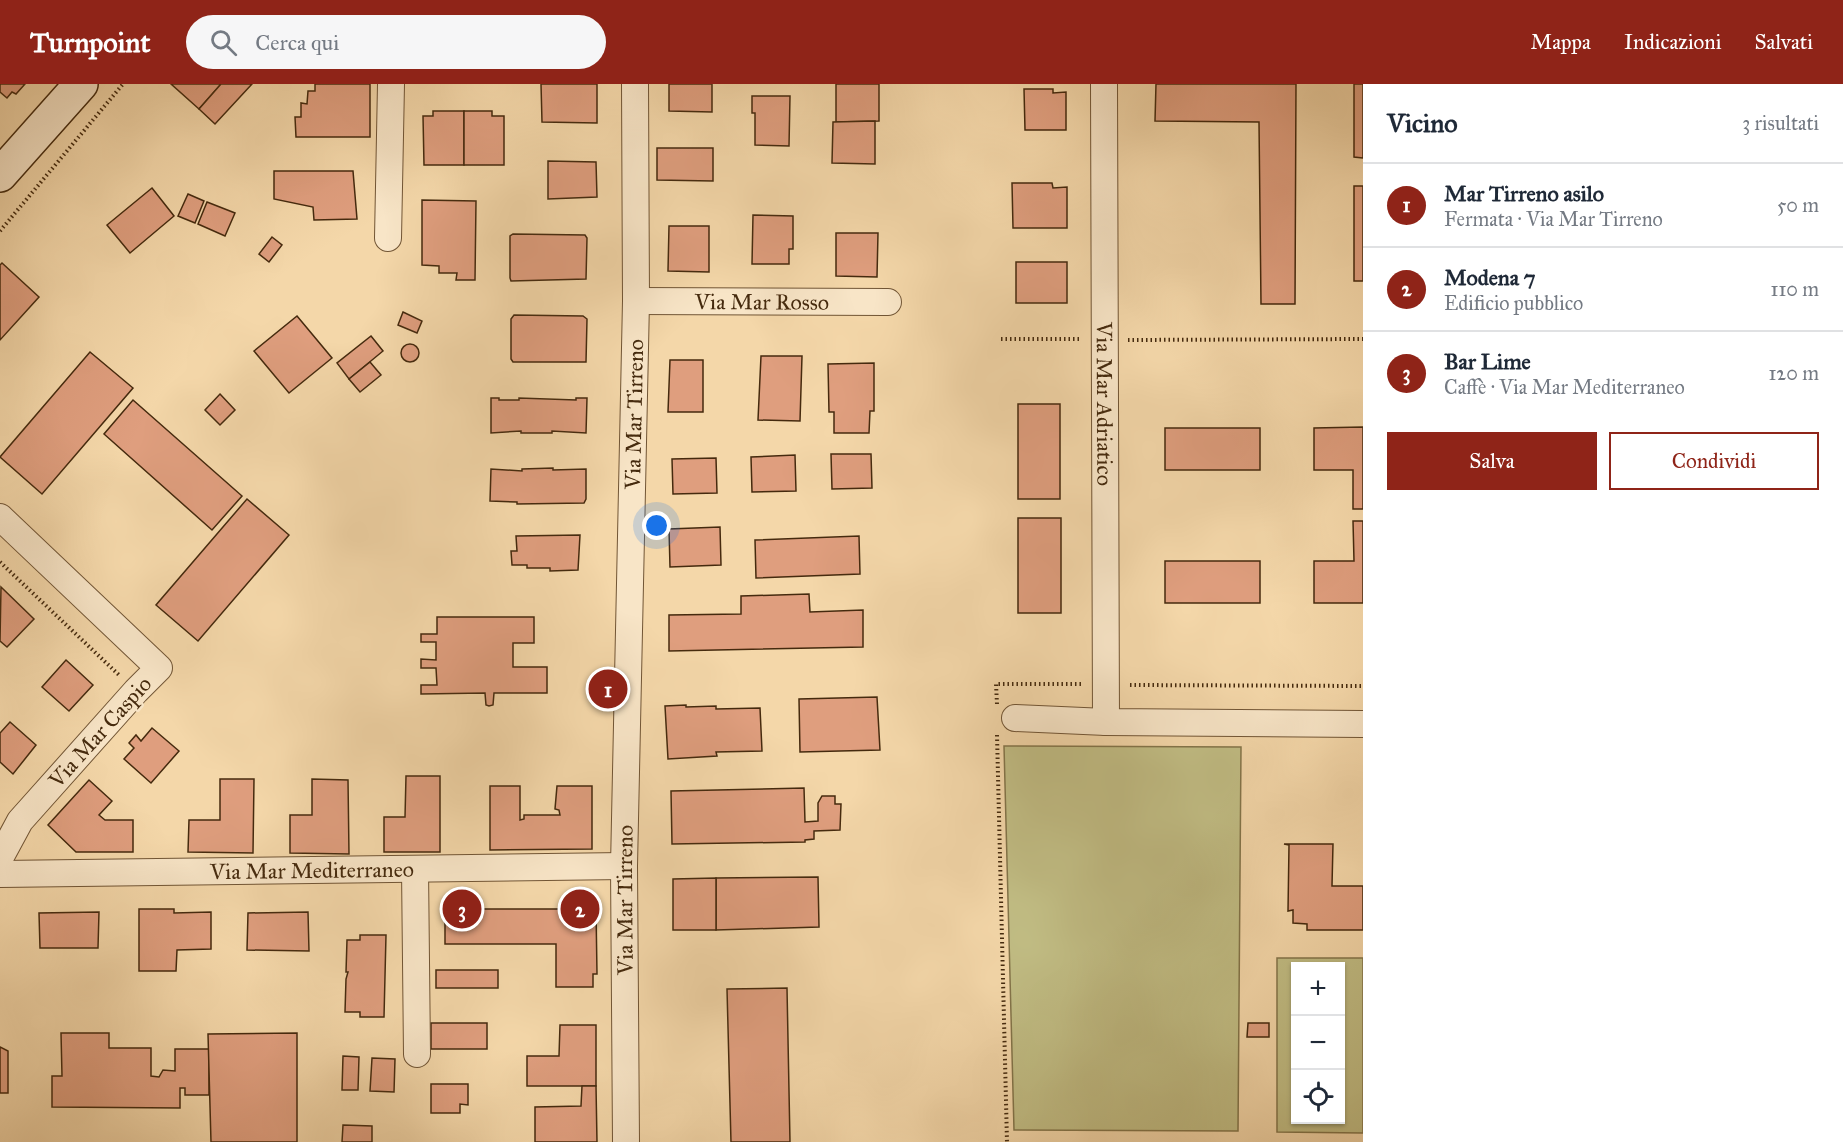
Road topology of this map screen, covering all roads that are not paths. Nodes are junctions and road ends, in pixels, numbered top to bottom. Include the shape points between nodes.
1 (81, 84) edge
2 (391, 84) edge
3 (635, 84) edge
4 (1104, 84) edge
5 (0, 176) edge
6 (388, 238) dead end
7 (636, 301) junction
8 (888, 302) dead end
9 (0, 518) edge
10 (1003, 719) road end
11 (1106, 722) junction
12 (1363, 724) edge
13 (0, 858) edge
14 (624, 866) junction
15 (415, 869) junction
16 (0, 874) edge
17 (417, 1054) dead end
18 (626, 1142) edge

1 - 5 main road
2 - 6 street
3 - 7 street, Via Mar Tirreno
4 - 11 street, Via Mar Adriatico
7 - 8 street, Via Mar Rosso
7 - 14 street, Via Mar Tirreno
9 - 13 street, Via Mar Caspio via 159,668 20,821
10 - 11 street
11 - 12 street
14 - 15 street, Via Mar Mediterraneo
14 - 18 street, Via Mar Tirreno
15 - 16 street, Via Mar Mediterraneo
15 - 17 street

